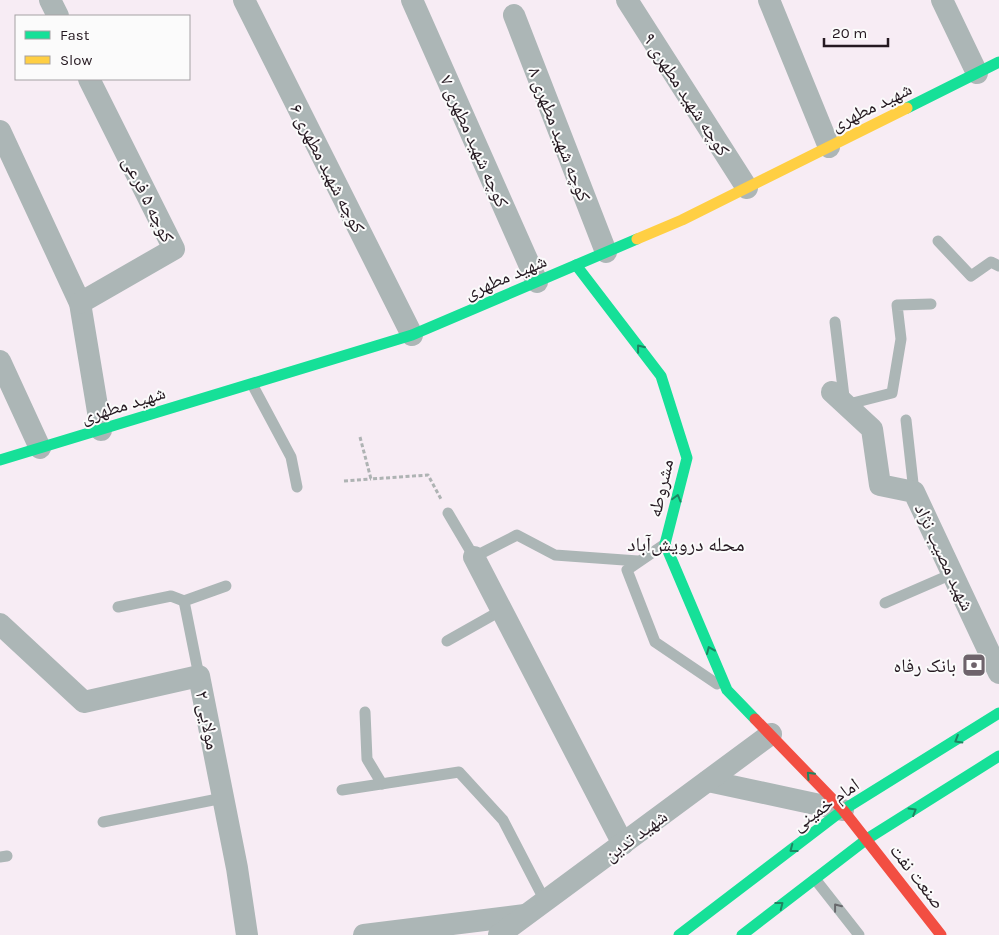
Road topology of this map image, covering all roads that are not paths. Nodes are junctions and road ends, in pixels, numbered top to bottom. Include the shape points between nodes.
1 (50, 0) edge
2 (244, 0) edge
3 (412, 0) edge
4 (627, 0) edge
5 (769, 0) edge
6 (942, 0) edge
7 (58, 15) edge
8 (514, 15) dead end
9 (999, 62) edge
10 (977, 73) junction
11 (90, 80) edge
12 (0, 131) edge
13 (829, 146) junction
14 (747, 188) junction
15 (938, 241) dead end
16 (606, 252) junction
17 (576, 266) junction
18 (999, 266) edge
19 (537, 282) junction
20 (80, 303) junction
21 (931, 304) dead end
22 (835, 322) dead end
23 (412, 335) junction
24 (0, 361) edge
25 (252, 384) junction
26 (839, 398) junction
27 (906, 420) dead end
28 (101, 430) junction
29 (40, 448) junction
30 (0, 460) edge
31 (297, 487) dead end
32 (914, 492) junction
33 (448, 513) road end
34 (664, 544) junction
35 (474, 557) junction
36 (638, 561) junction
37 (952, 574) junction
38 (226, 586) dead end
39 (184, 602) junction
40 (885, 603) dead end
41 (118, 607) dead end
42 (502, 610) junction
43 (0, 624) edge
44 (446, 641) dead end
45 (999, 673) edge
46 (199, 676) junction
47 (727, 690) junction
48 (365, 712) dead end
49 (999, 714) edge
50 (771, 734) junction
51 (999, 756) edge
52 (708, 781) junction
53 (382, 784) junction
54 (342, 790) dead end
55 (223, 798) junction
56 (844, 810) junction
57 (103, 822) dead end
58 (866, 839) junction
59 (623, 844) junction
60 (815, 878) junction
61 (546, 901) junction
62 (527, 915) junction
63 (247, 935) edge
64 (364, 935) edge
65 (499, 935) edge
66 (679, 935) edge
67 (742, 935) edge
68 (859, 935) edge
69 (941, 935) edge

1 - 7 street
2 - 23 street, کوچه شهید مطهری ۶
3 - 19 street, کوچه شهید مطهری ۷
4 - 14 street, کوچه شهید مطهری ۹
5 - 13 street
6 - 10 street
8 - 16 street, کوچه شهید مطهری ۸
9 - 10 street, شهید مطهری
10 - 13 street, شهید مطهری
11 - 20 street, کوچه ۵ فرعی via 174,249
12 - 20 street
13 - 14 street, شهید مطهری
14 - 16 street, شهید مطهری
15 - 18 lane via 972,276 991,262
16 - 17 street, شهید مطهری
17 - 19 street, شهید مطهری
34 -> 17 street, مشروطه via 687,458 661,376
19 - 23 street, شهید مطهری
20 - 28 street
21 - 26 lane via 897,305 901,339 892,393
22 - 26 lane
23 - 25 street, شهید مطهری
24 - 29 street
25 - 28 street, شهید مطهری
25 - 31 lane via 291,457
26 - 32 street, شهید مصیب نژاد via 872,428 880,485
27 - 32 lane
28 - 29 street, شهید مطهری
29 - 30 street, شهید مطهری
32 - 37 street, شهید مصیب نژاد
33 - 35 lane
34 - 36 lane
47 -> 34 street, مشروطه
35 - 36 lane via 517,535 555,555
35 - 42 street
36 - 47 lane via 627,570 655,642
37 - 40 lane
37 - 45 street, شهید مصیب نژاد
38 - 39 lane
39 - 41 lane via 171,596
39 - 46 lane
42 - 44 lane
42 - 59 street
43 - 46 street, مولایی ۲ via 84,702
46 - 55 street, مولایی ۲
47 - 50 street, مشروطه
48 - 53 lane via 367,759
49 -> 56 street, امام خمینی
50 - 52 street, شهید تدین
56 -> 50 street, مشروطه
58 -> 51 street
52 - 56 street
52 - 59 street, شهید تدین
53 - 54 lane
53 - 61 lane via 459,772 503,820
55 - 57 lane
55 - 63 street, مولایی ۲
56 - 58 street, صنعت نفت
56 -> 66 street, امام خمینی
58 - 60 street
58 - 69 street, صنعت نفت
59 - 61 street, شهید تدین
67 -> 60 street
68 -> 60 lane
61 - 62 street, شهید تدین
62 - 64 street
62 - 65 street, شهید تدین

